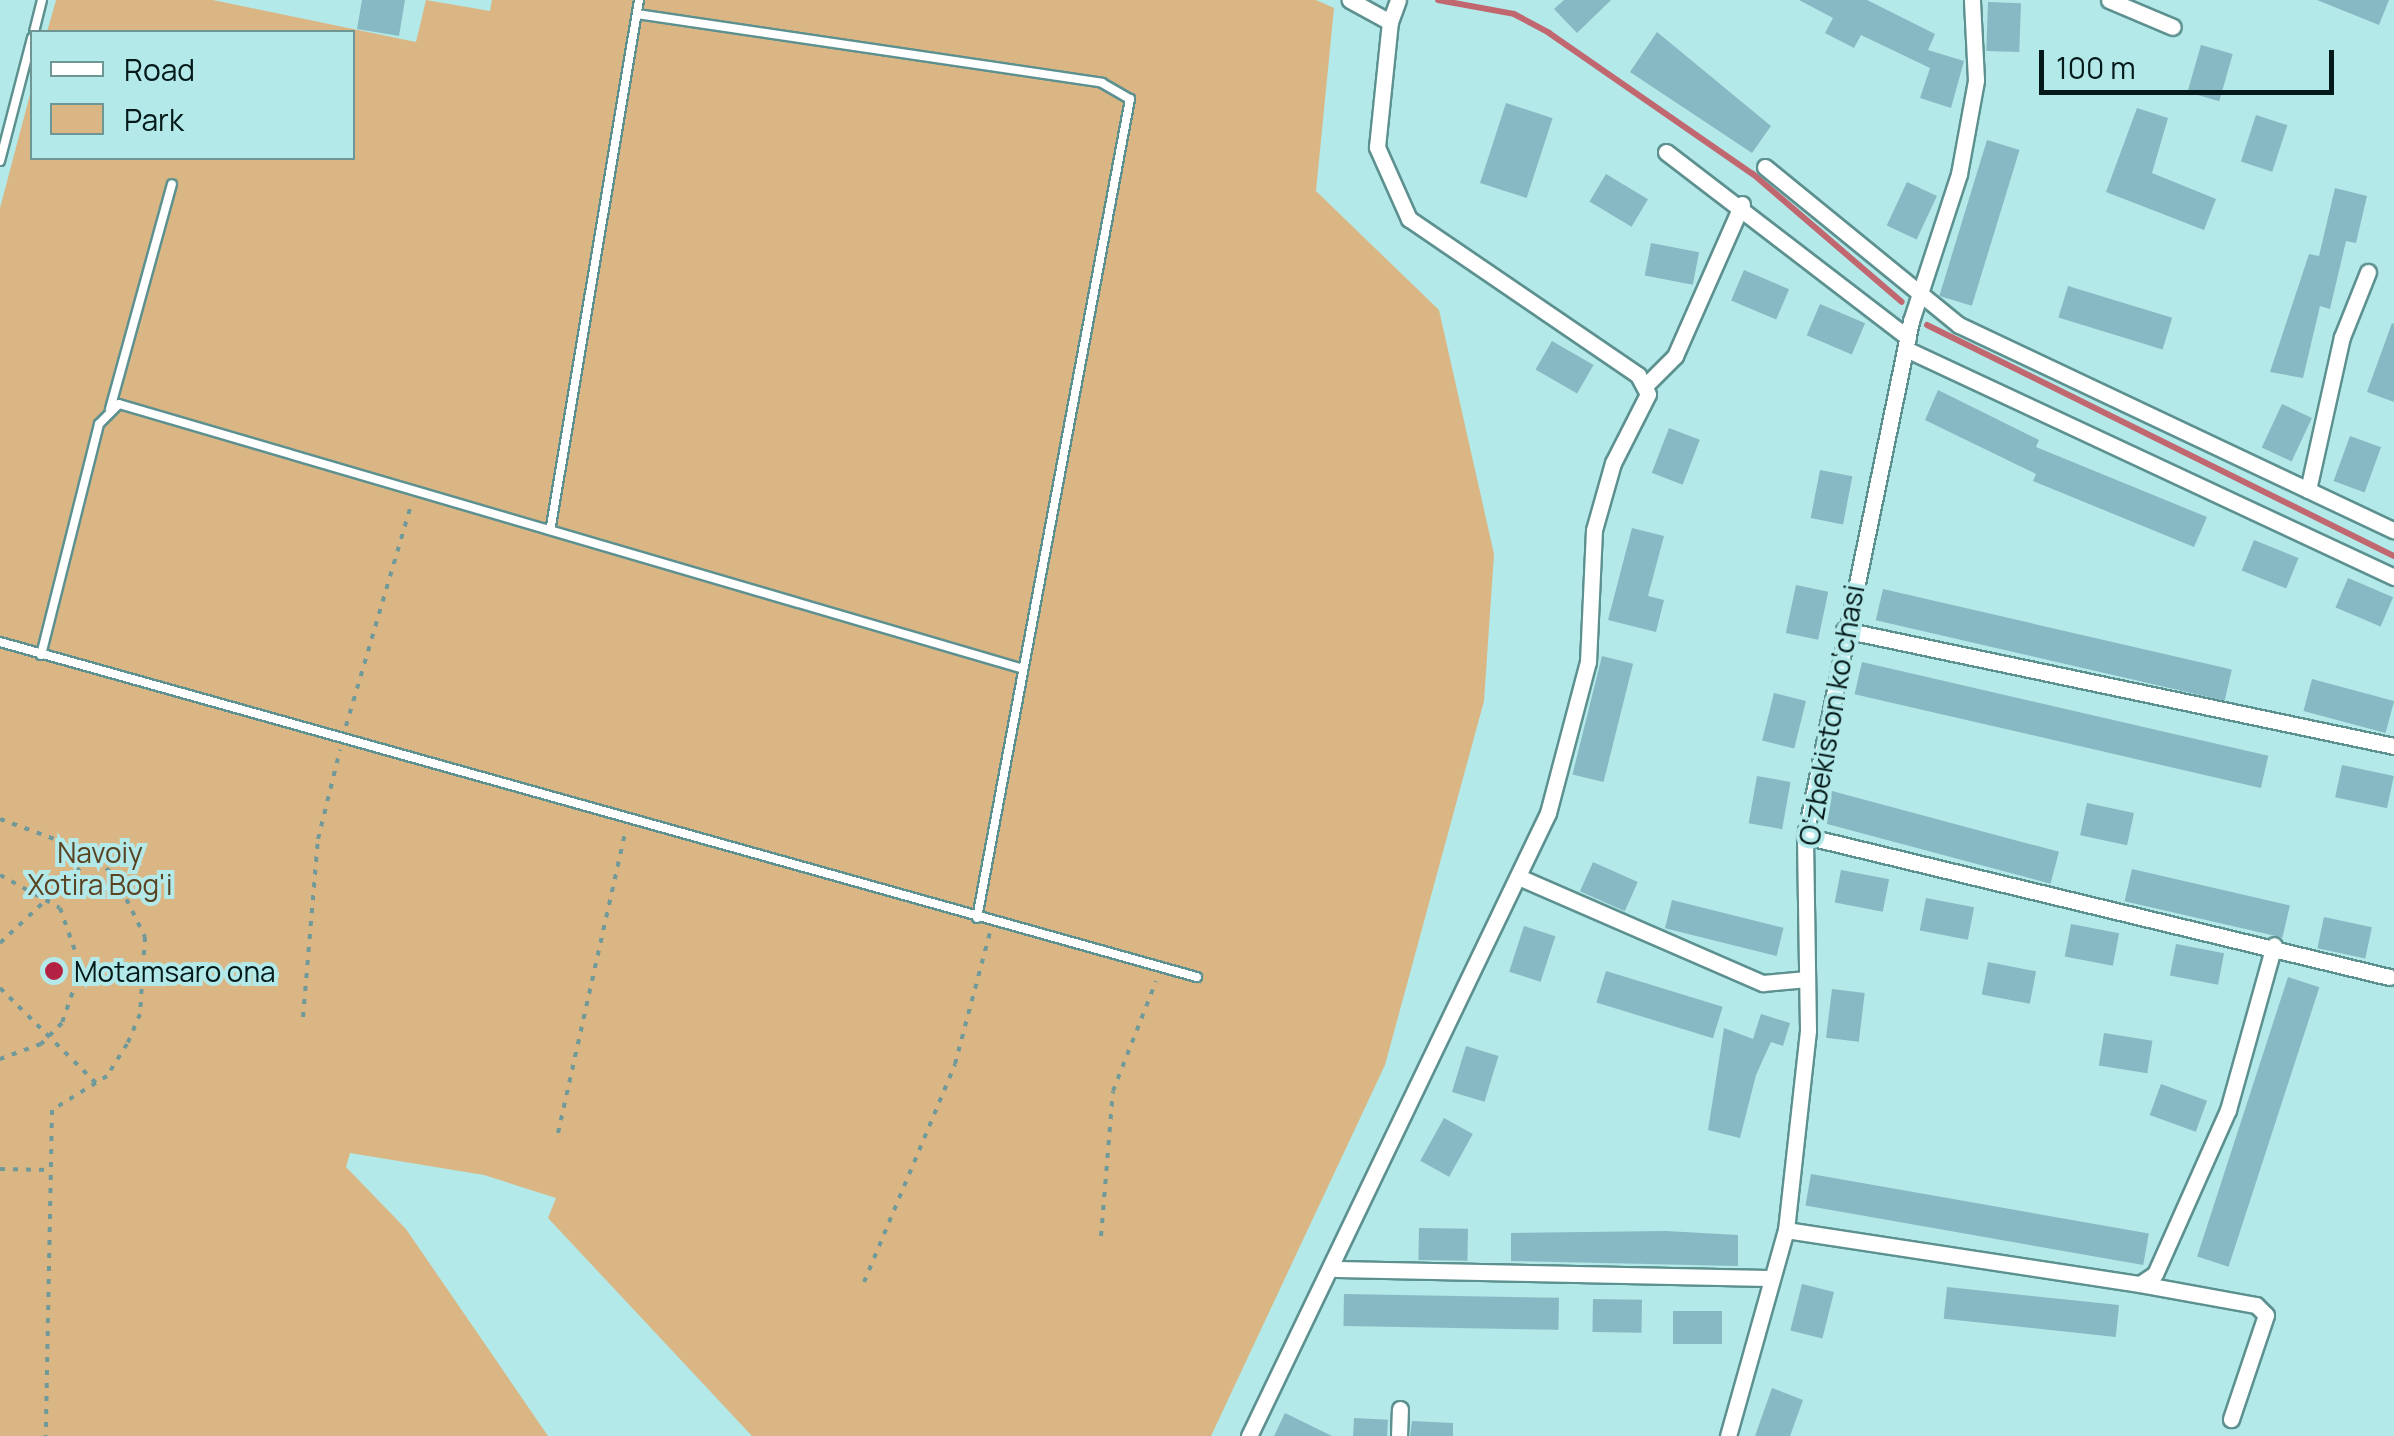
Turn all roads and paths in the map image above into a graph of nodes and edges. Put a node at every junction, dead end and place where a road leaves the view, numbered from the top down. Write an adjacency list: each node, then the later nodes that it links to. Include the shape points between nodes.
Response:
1 (42, 0): 10 (lane)
2 (640, 0): 7 (lane)
3 (1350, 0): 8 (street)
4 (1398, 0): 8 (street)
5 (1972, 0): 18 (street, O‘zbekiston ko‘chasi, via 1976,80)
6 (2109, 0): 9 (street)
7 (637, 14): 23 (lane); 29 (lane, via 1102,82 1130,99)
8 (1390, 22): 20 (street, via 1377,147 1409,219)
9 (2174, 27)
10 (34, 30)
11 (30, 47): 13 (lane)
12 (1666, 152): 16 (street)
13 (0, 162)
14 (1766, 167): 18 (street)
15 (172, 184): 21 (lane)
16 (1742, 204): 19 (street); 20 (street, via 1675,356)
17 (2368, 272): 22 (street, via 2342,337)
18 (1922, 296): 19 (street, O‘zbekiston ko‘chasi); 22 (street, via 1959,325)
19 (1907, 343): 25 (street); 26 (street, O‘zbekiston ko‘chasi)
20 (1647, 384): 36 (street, via 1594,530 1588,662)
21 (110, 409): 23 (lane, via 141,406); 28 (lane)
22 (2308, 490): 24 (street)
23 (551, 526): 29 (lane)
24 (2394, 531)
25 (2394, 577)
26 (1844, 630): 30 (street); 33 (street, O‘zbekiston ko‘chasi)
27 (0, 642): 28 (lane)
28 (41, 655): 32 (lane)
29 (1020, 668): 38 (lane)
30 (2394, 746)
31 (0, 819): 34 (path, via 53,831)
32 (629, 820): 38 (lane); 50 (path)
33 (1805, 836): 41 (street); 45 (street, O‘zbekiston ko‘chasi)
34 (93, 856): 37 (path); 49 (path, via 134,905 145,937 140,1014)
35 (0, 875): 37 (path)
36 (1520, 878): 45 (street, via 1763,983); 55 (street)
37 (50, 899): 40 (path); 47 (path, via 76,936 81,968 76,998)
38 (977, 918): 39 (lane)
39 (993, 923): 42 (lane); 57 (path, via 954,1064)
40 (0, 944)
41 (2274, 944): 44 (street); 58 (street, via 2228,1110 2155,1274)
42 (1161, 968): 43 (lane); 54 (path, via 1113,1090)
43 (1197, 977)
44 (2390, 977)
45 (1807, 979): 53 (street, O‘zbekiston ko‘chasi)
46 (0, 988): 47 (path)
47 (48, 1036): 48 (path); 49 (path)
48 (0, 1059)
49 (98, 1084): 52 (path, via 52,1110)
50 (558, 1133)
51 (0, 1169): 52 (path)
52 (50, 1170): 61 (path)
53 (1786, 1230): 56 (street, O‘zbekiston ko‘chasi); 58 (street)
54 (1101, 1236)
55 (1333, 1270): 56 (street); 62 (street)
56 (1772, 1278): 64 (street, O‘zbekiston ko‘chasi)
57 (864, 1282)
58 (2140, 1284): 60 (street, via 2256,1304 2266,1315)
59 (1400, 1409): 63 (street)
60 (2231, 1419)
61 (46, 1436)
62 (1250, 1436)
63 (1400, 1436)
64 (1728, 1436)

